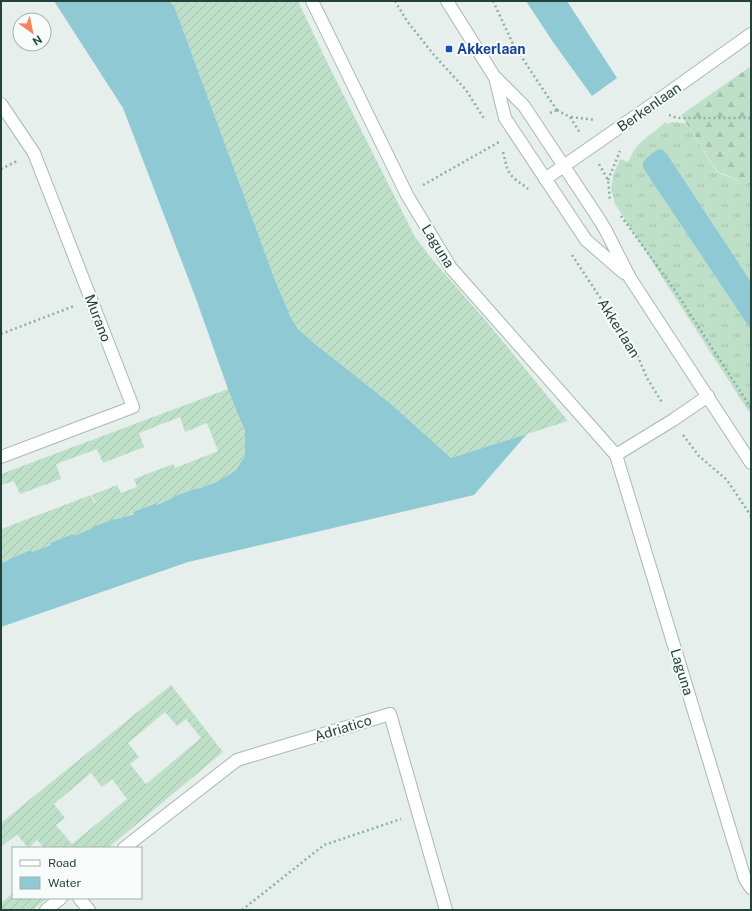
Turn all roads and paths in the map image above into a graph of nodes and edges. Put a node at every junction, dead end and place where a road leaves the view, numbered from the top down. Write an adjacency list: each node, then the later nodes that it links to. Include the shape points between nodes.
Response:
1 (312, 1): 19 (street, Laguna)
2 (395, 1): 11 (path, via 434,55 466,90)
3 (447, 1): 6 (street)
4 (493, 1): 9 (path, via 513,44)
5 (751, 34): 8 (street, Berkenlaan)
6 (494, 76): 16 (street, via 524,106); 17 (street, via 505,118)
7 (1, 104): 23 (street, Murano, via 34,153)
8 (650, 106): 10 (path, via 677,118); 16 (street, Berkenlaan)
9 (557, 110)
10 (751, 118)
11 (487, 123)
12 (495, 136): 13 (path)
13 (499, 142): 14 (path); 19 (path)
14 (501, 146)
15 (503, 150): 18 (path, via 507,170)
16 (564, 166): 17 (street, Berkenlaan); 22 (street, via 605,229)
17 (545, 179): 22 (street, via 586,240)
18 (529, 192)
19 (407, 195): 28 (street, Laguna, via 451,268)
20 (619, 214): 26 (path, via 674,289)
21 (568, 249): 27 (path, Akkerlaan, via 636,352 647,378)
22 (630, 278): 25 (street)
23 (91, 299): 24 (path); 29 (street, Murano, via 133,407)
24 (1, 334)
25 (708, 396): 27 (street); 30 (street)
26 (751, 408)
27 (673, 420): 28 (street); 31 (path, Akkerlaan, via 699,456 727,480)
28 (616, 455): 34 (street, Laguna, via 745,879)
29 (1, 456)
30 (751, 463)
31 (751, 516)
32 (418, 814): 33 (street, Adriatico, via 390,714 237,760); 39 (path, via 324,844); 40 (street, Adriatico)
33 (125, 847)
34 (751, 888)
35 (60, 899): 37 (street)
36 (80, 899): 38 (street)
37 (46, 910)
38 (89, 910)
39 (242, 910)
40 (446, 910)

